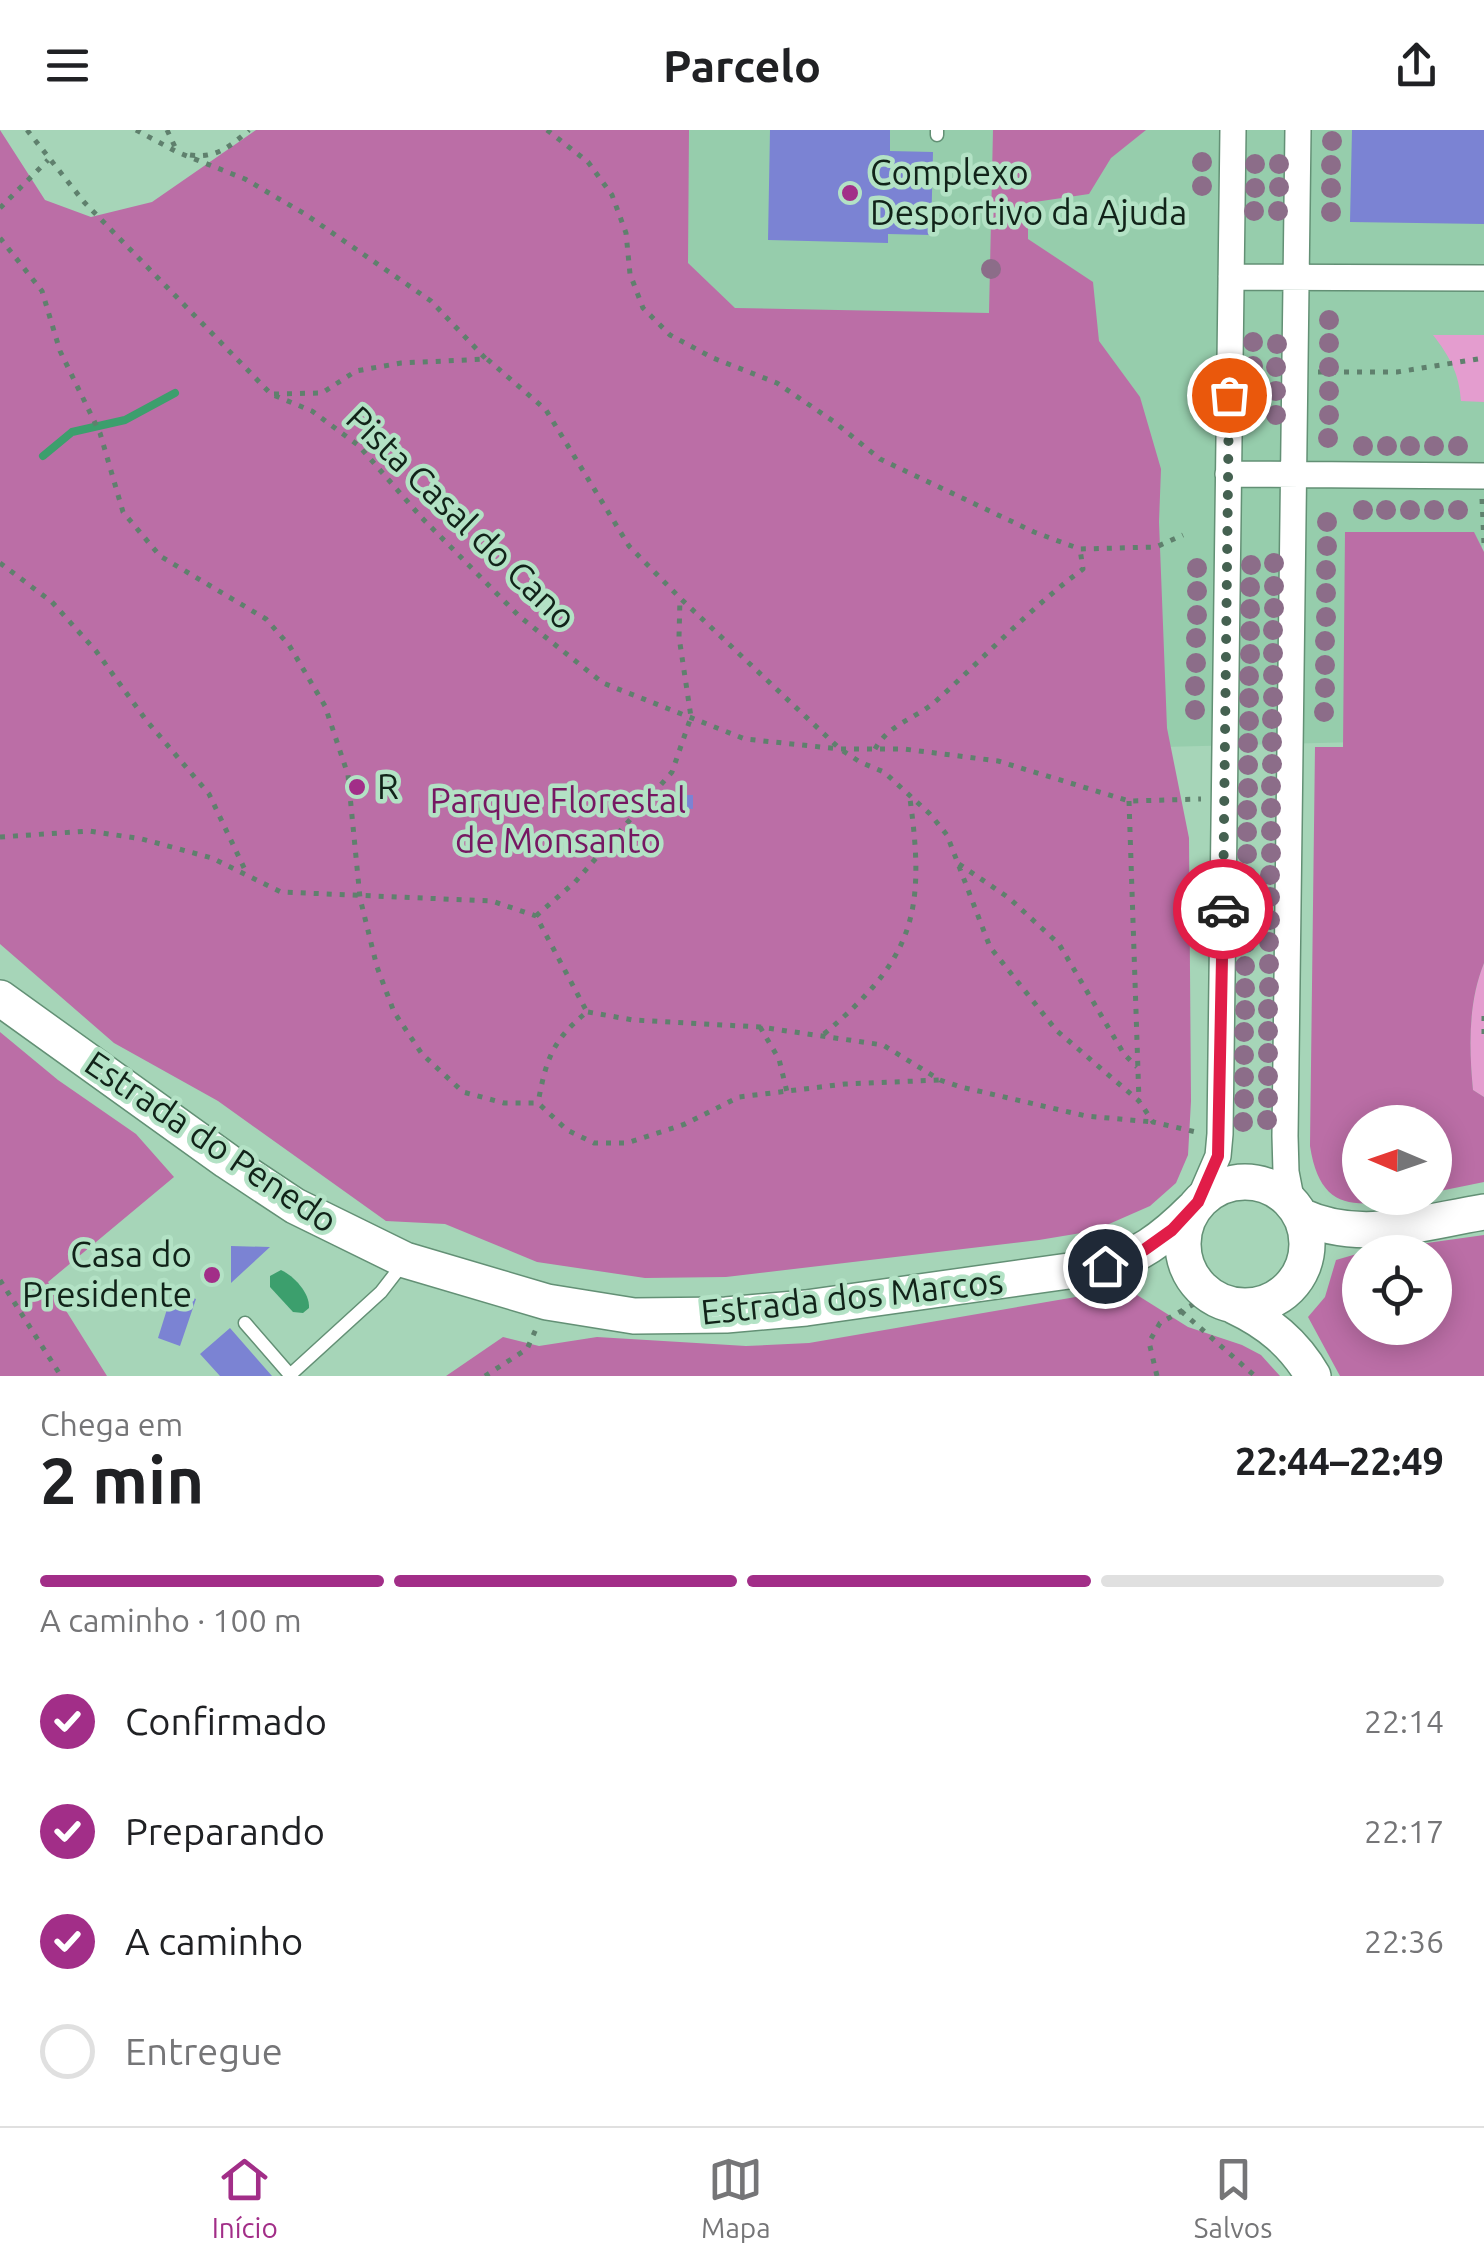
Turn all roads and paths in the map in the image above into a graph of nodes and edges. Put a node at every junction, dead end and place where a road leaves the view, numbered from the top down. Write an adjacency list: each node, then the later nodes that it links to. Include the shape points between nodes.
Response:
1 (27, 130): 9 (path, Pista Casal do Cano)
2 (136, 130): 8 (path)
3 (167, 130): 8 (path)
4 (249, 130): 8 (path, via 219,152)
5 (546, 130): 24 (path, via 588,162 612,195 643,308 670,336 777,383 880,459)
6 (1232, 130): 12 (street)
7 (1298, 130): 13 (street)
8 (178, 152): 16 (path, via 245,179 305,214 431,301)
9 (48, 160): 10 (path); 18 (path, Pista Casal do Cano)
10 (0, 208)
11 (0, 238): 36 (path, via 42,291 60,351 100,433 123,512 160,556 266,620 289,645 324,706 348,776)
12 (1231, 277): 13 (street); 19 (street)
13 (1296, 277): 14 (street); 17 (street)
14 (1484, 278)
15 (1484, 358): 17 (path, via 1398,372)
16 (487, 360): 18 (path, via 401,362 356,371 322,393); 26 (path, via 546,410 629,546)
17 (1295, 372): 20 (street)
18 (271, 394): 27 (path, Pista Casal do Cano, via 312,412 358,446 519,616 604,683)
19 (1228, 474): 20 (street); 31 (street)
20 (1294, 475): 21 (street); 52 (street, via 1285,1136)
21 (1483, 476): 23 (path)
22 (1183, 535): 24 (path, via 1156,547)
23 (1484, 544)
24 (1080, 550): 29 (path, via 1083,569 1039,601 932,704 884,734)
25 (0, 563): 35 (path, via 52,602 96,651 209,794)
26 (680, 598): 27 (path); 28 (path)
27 (691, 717): 28 (path, Pista Casal do Cano, via 745,739); 37 (path, via 672,772 575,882)
28 (840, 748): 29 (path, Pista Casal do Cano); 30 (path, via 884,772)
29 (875, 749): 32 (path, Pista Casal do Cano, via 998,761)
30 (910, 796): 34 (path, via 947,835); 42 (path, via 915,907 904,944 881,980)
31 (1224, 798): 32 (path, Pista Casal do Cano); 51 (street, via 1220,1134 1218,1156)
32 (1128, 801): 44 (path)
33 (0, 837): 35 (path, via 124,836 212,858)
34 (957, 863): 44 (path, via 1060,944); 47 (path, via 990,946 1056,1030)
35 (248, 876): 36 (path, via 281,892)
36 (360, 898): 37 (path, via 492,901); 48 (path, via 394,1012 422,1054 464,1092)
37 (536, 916): 39 (path)
38 (0, 998): 54 (street, Estrada do Penedo, via 295,1206)
39 (587, 1012): 41 (path); 48 (path, via 547,1058)
40 (1484, 1016): 43 (path)
41 (760, 1027): 42 (path); 46 (path, via 779,1058)
42 (822, 1036): 45 (path, via 883,1045)
43 (1484, 1037)
44 (1137, 1068): 47 (path)
45 (940, 1080): 46 (path); 49 (path, via 1086,1116)
46 (787, 1092): 48 (path, via 739,1098 627,1143 594,1143 567,1130)
47 (1139, 1101): 49 (path)
48 (538, 1103)
49 (1153, 1122): 50 (path)
50 (1200, 1133)
51 (1196, 1206): 52 (street, via 1215,1189 1256,1182); 55 (street, Estrada dos Marcos, via 1158,1242); 57 (street, via 1186,1224 1184,1258)
52 (1297, 1210): 53 (street, via 1324,1227 1349,1232); 57 (street, via 1306,1254 1288,1289 1254,1306)
53 (1484, 1212)
54 (405, 1260): 58 (street, Estrada do Penedo); 62 (lane, via 381,1292)
55 (1097, 1267): 57 (street, Estrada dos Marcos, via 1174,1276); 58 (street, Estrada dos Marcos, via 726,1315 634,1316)
56 (0, 1280): 61 (path)
57 (1206, 1300): 64 (path, via 1160,1323 1149,1342); 65 (path); 66 (street, Estrada dos Marcos, via 1279,1333)
58 (547, 1302)
59 (244, 1324): 62 (lane)
60 (527, 1349): 63 (path)
61 (61, 1376)
62 (291, 1376)
63 (485, 1376)
64 (1157, 1376)
65 (1256, 1376)
66 (1313, 1376)

